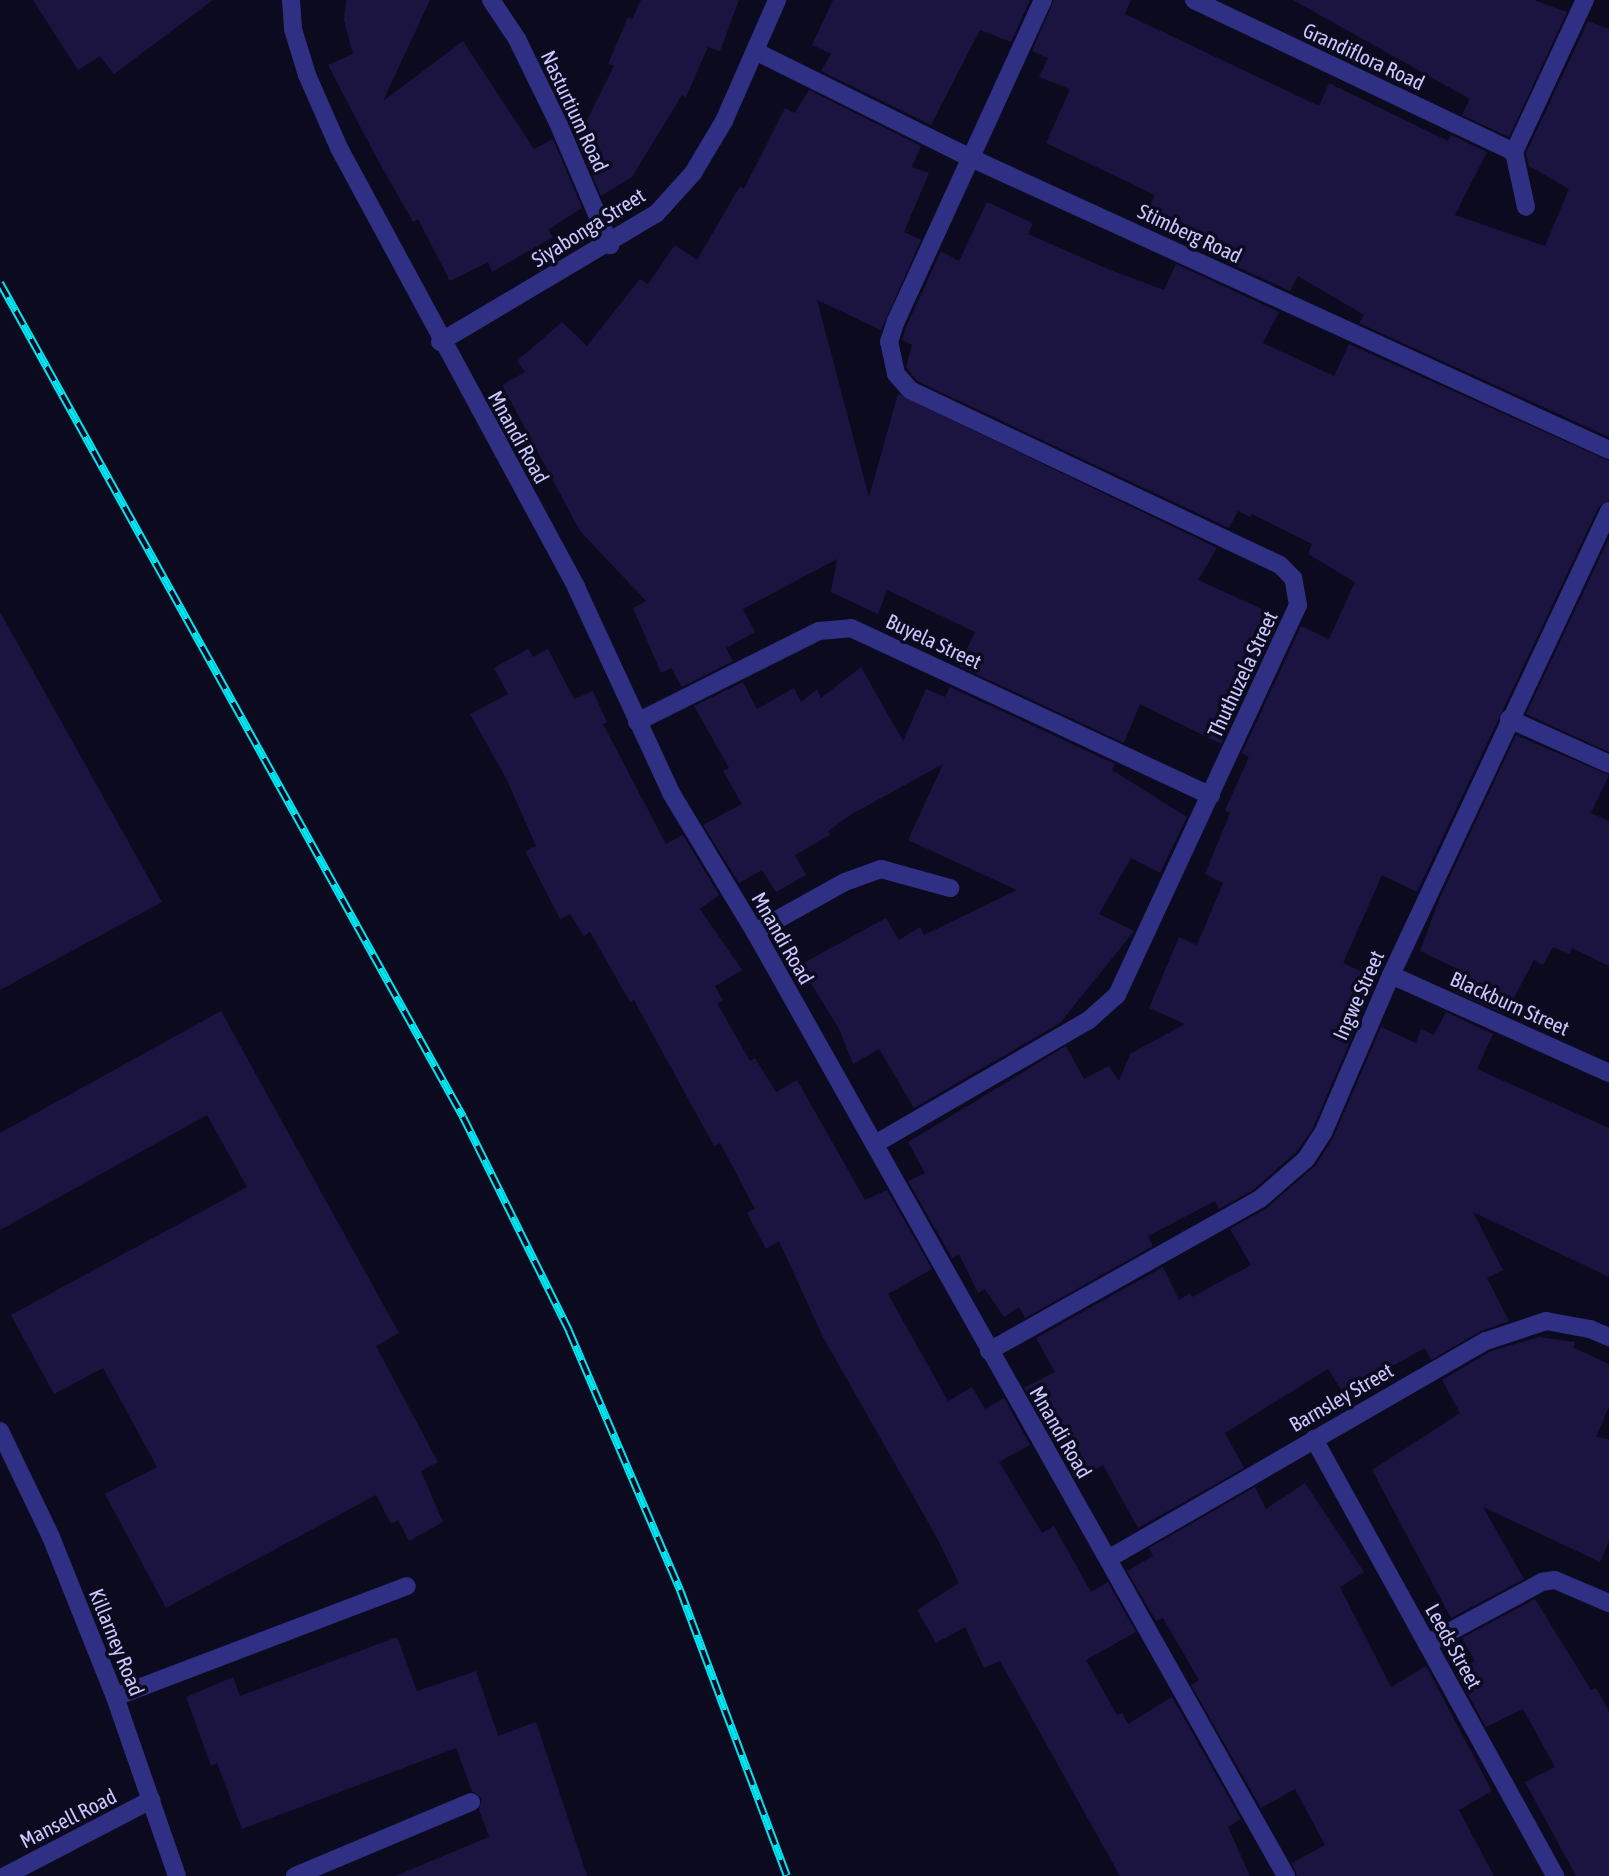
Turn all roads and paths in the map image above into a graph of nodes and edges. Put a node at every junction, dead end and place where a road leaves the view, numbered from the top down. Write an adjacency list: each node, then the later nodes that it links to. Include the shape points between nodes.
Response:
1 (291, 0): 12 (street, Mnandi Road, via 293,29 307,75)
2 (491, 0): 11 (street, Nasturtium Road, via 517,39 552,111)
3 (777, 0): 7 (street, Siyabonga Street)
4 (1043, 0): 9 (street)
5 (1194, 0): 8 (street, Grandiflora Road)
6 (1585, 0): 8 (street)
7 (755, 51): 9 (street, Stimberg Road); 11 (street, Siyabonga Street, via 693,173 656,214)
8 (1514, 152): 10 (street)
9 (971, 158): 13 (street, Stimberg Road); 18 (street, Thuthuzela Street, via 889,342 895,374 910,390 1280,565 1297,589 1292,625)
10 (1526, 207)
11 (610, 245): 12 (street, Siyabonga Street)
12 (440, 342): 16 (street, Mnandi Road, via 576,587)
13 (1609, 450)
14 (1609, 511): 15 (street, Ingwe Street)
15 (1509, 719): 17 (street); 21 (street, Ingwe Street)
16 (637, 722): 18 (street, Buyela Street, via 819,631 851,628); 20 (street, Mnandi Road, via 671,793)
17 (1609, 764)
18 (1211, 796): 23 (street, Thuthuzela Street, via 1125,984 1107,1007)
19 (950, 888): 20 (street, via 881,869 845,882)
20 (755, 932): 23 (street, Mnandi Road)
21 (1391, 975): 22 (street, Blackburn Street); 25 (street, Ingwe Street, via 1324,1133 1289,1177 1260,1199)
22 (1609, 1073)
23 (875, 1144): 25 (street, Mnandi Road)
24 (1609, 1337): 27 (street, Barnsley Street, via 1590,1328 1546,1321 1518,1328 1486,1341)
25 (989, 1351): 28 (street, Mnandi Road)
26 (0, 1431): 32 (street, Killarney Road, via 51,1537)
27 (1314, 1439): 28 (street, Barnsley Street); 31 (street, Leeds Street)
28 (1108, 1559): 38 (street, Mnandi Road)
29 (407, 1586): 32 (street)
30 (1609, 1603): 31 (street, via 1555,1580 1542,1582)
31 (1427, 1644): 39 (street, Leeds Street)
32 (116, 1697): 33 (street, Killarney Road)
33 (151, 1800): 35 (street, Mansell Road); 36 (street, Killarney Road)
34 (471, 1802): 37 (street)
35 (5, 1876)
36 (177, 1876)
37 (295, 1876)
38 (1286, 1876)
39 (1555, 1876)

